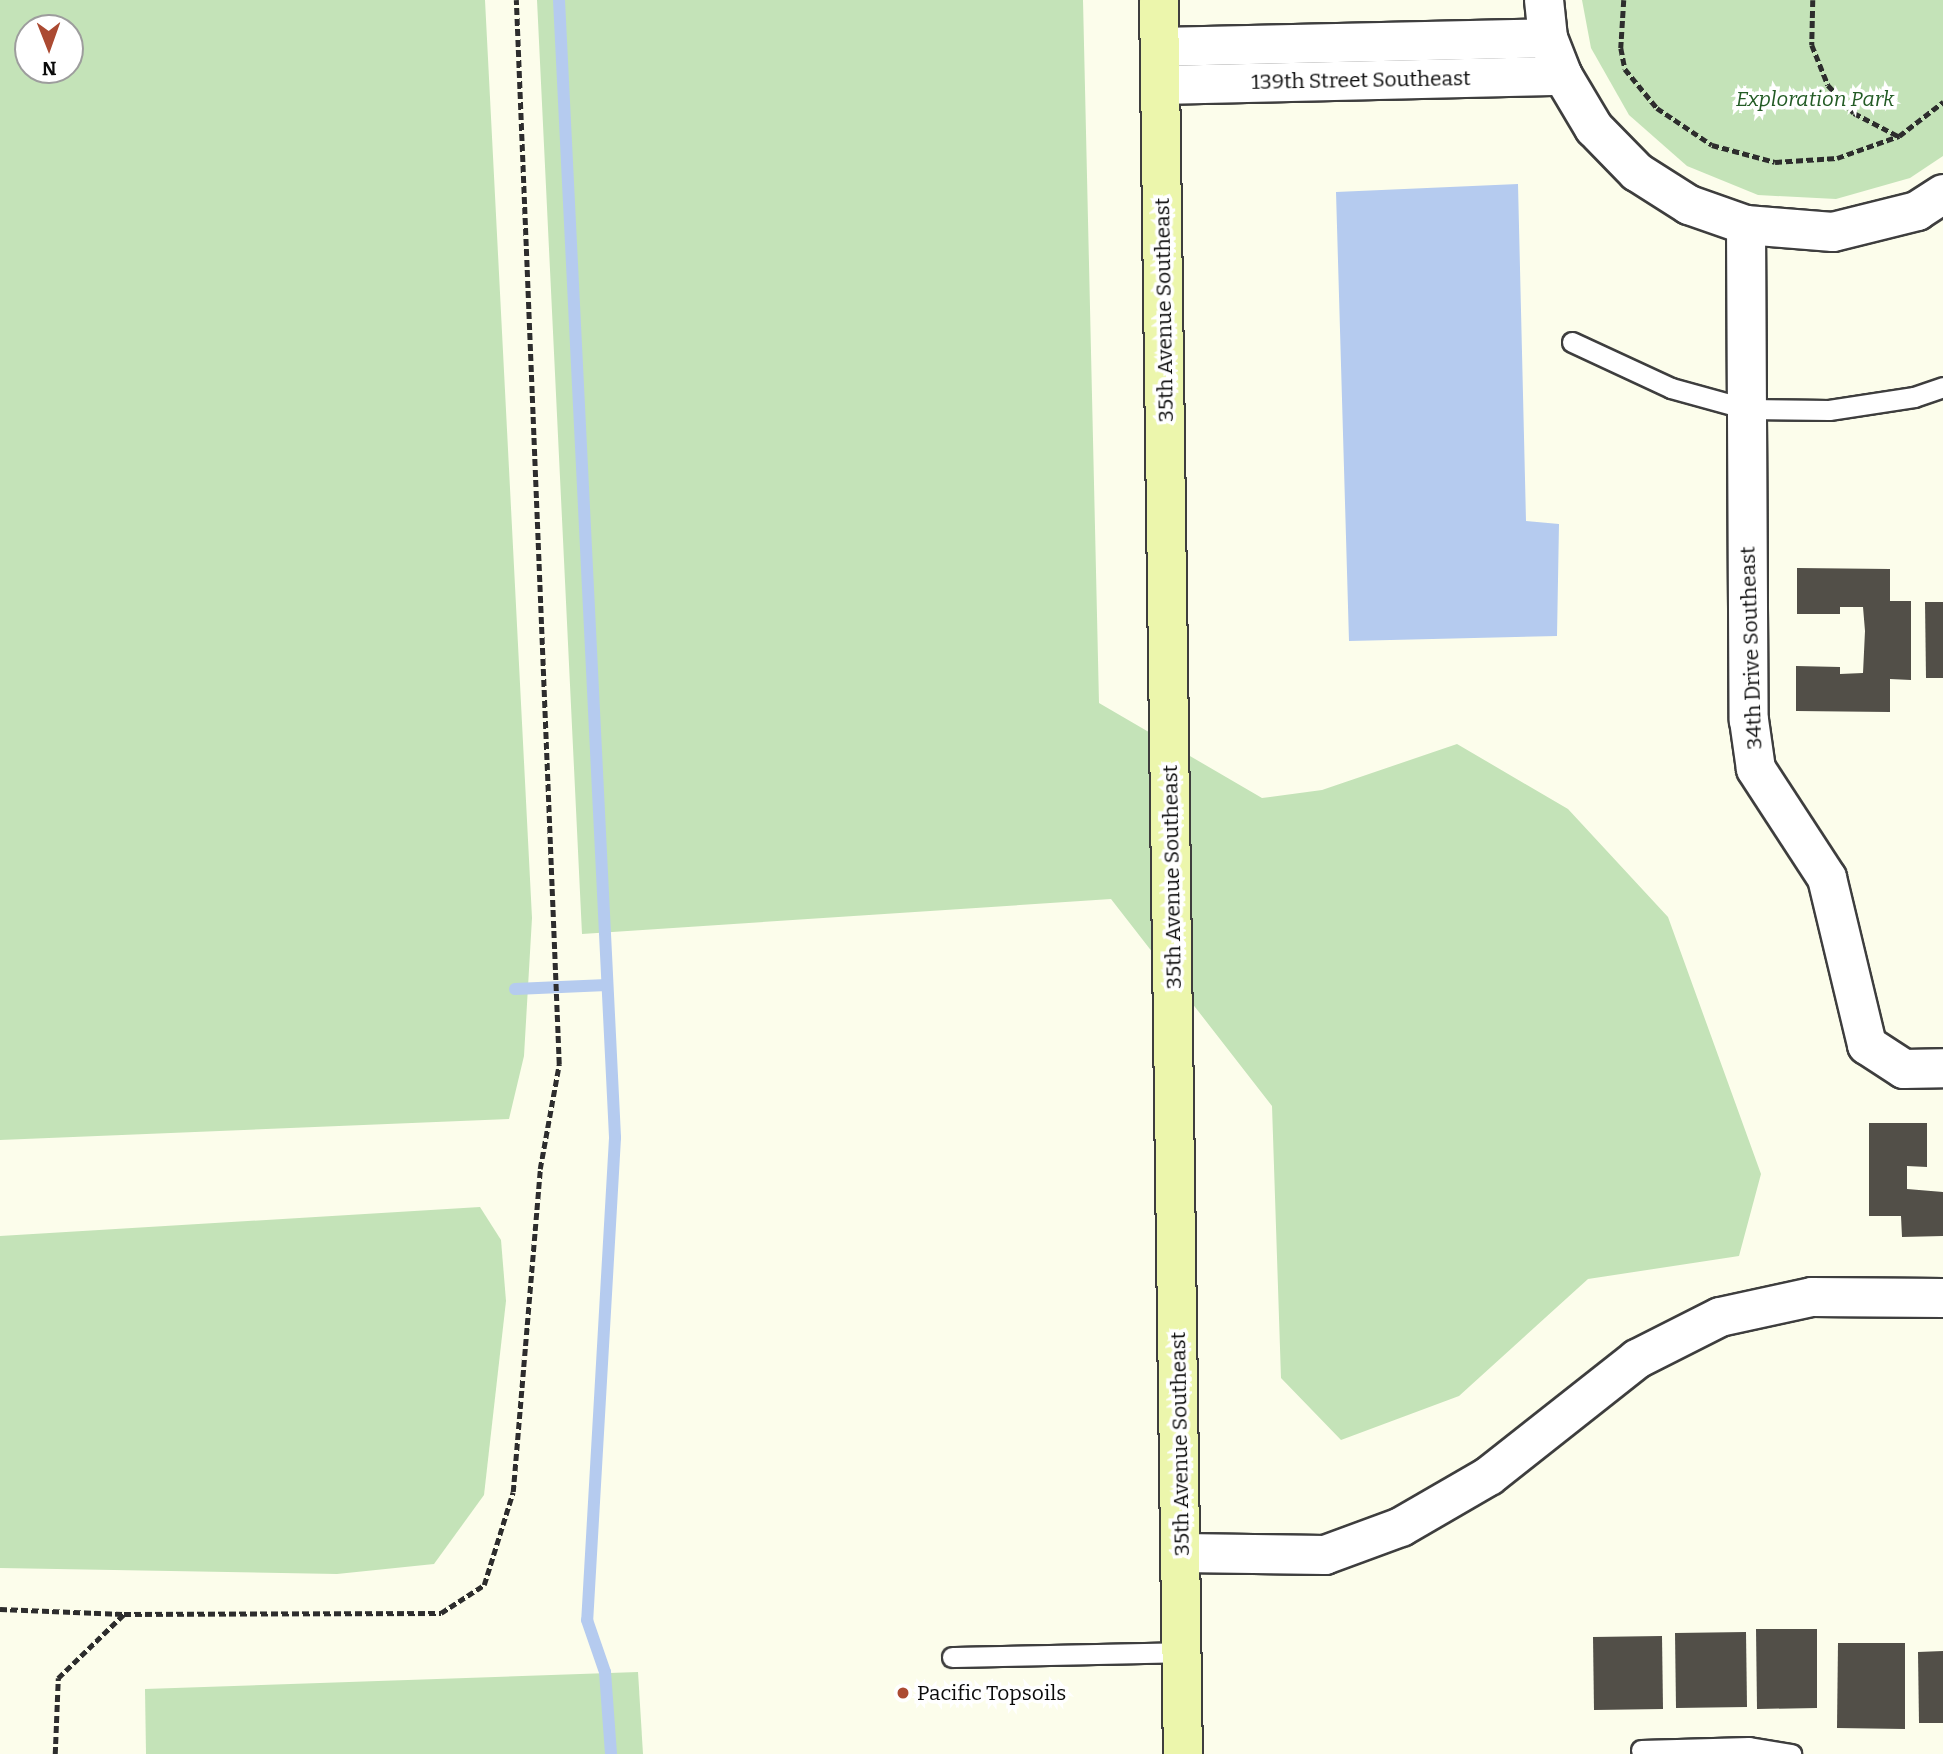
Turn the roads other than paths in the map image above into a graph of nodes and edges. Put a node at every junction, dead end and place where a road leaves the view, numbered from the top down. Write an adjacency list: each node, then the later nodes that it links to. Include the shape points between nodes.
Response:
1 (1159, 0): 4 (street, 35th Avenue Southeast)
2 (1544, 0): 3 (street)
3 (1548, 38): 4 (street, 139th Street Southeast); 5 (street)
4 (1160, 47): 6 (street, 35th Avenue Southeast)
5 (1563, 76): 6 (street, 139th Street Southeast); 8 (street, via 1594,128 1637,172 1689,205)
6 (1160, 85): 14 (street, 35th Avenue Southeast)
7 (1943, 194): 8 (street, via 1917,211 1833,232)
8 (1746, 225): 11 (street, 34th Drive Southeast)
9 (1572, 342): 11 (lane, via 1671,388)
10 (1943, 387): 11 (lane, via 1914,397 1829,410)
11 (1747, 409): 12 (street, 34th Drive Southeast, via 1749,720 1756,769 1827,878 1867,1045 1904,1069)
12 (1943, 1068)
13 (1943, 1298): 14 (street, via 1812,1297 1720,1317 1637,1359 1489,1476 1401,1527 1325,1555)
14 (1182, 1553): 15 (street, 35th Avenue Southeast)
15 (1182, 1652): 16 (lane); 18 (street, 35th Avenue Southeast)
16 (952, 1657)
17 (1642, 1750): 19 (lane, via 1749,1747)
18 (1183, 1754)
19 (1791, 1754)

